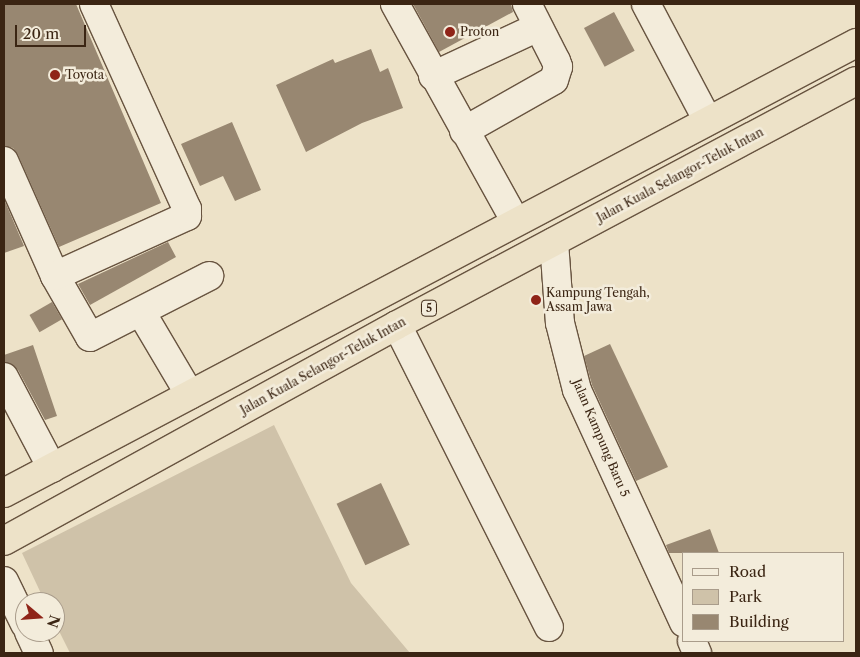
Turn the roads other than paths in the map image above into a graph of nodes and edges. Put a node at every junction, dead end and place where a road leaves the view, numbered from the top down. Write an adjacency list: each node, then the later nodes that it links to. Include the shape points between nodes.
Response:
1 (94, 4): 13 (street, via 187,209 186,216)
2 (394, 4): 6 (street)
3 (646, 4): 8 (street)
4 (533, 15): 6 (street); 9 (street, via 558,67 554,80)
5 (856, 43): 8 (highway)
6 (433, 76): 9 (street)
7 (856, 81): 12 (highway, Jalan Kuala Selangor-Teluk Intan / 5)
8 (708, 122): 11 (highway)
9 (464, 131): 11 (street)
10 (4, 161): 13 (street)
11 (516, 222): 18 (highway)
12 (554, 242): 16 (highway, Jalan Kuala Selangor-Teluk Intan / 5); 24 (street, Jalan Kampung Baru 5, via 560,323 577,390)
13 (55, 276): 15 (street, via 90,337)
14 (209, 276): 15 (street)
15 (141, 312): 18 (street)
16 (397, 325): 21 (highway, Jalan Kuala Selangor-Teluk Intan / 5); 25 (street)
17 (4, 377): 19 (street)
18 (190, 394): 19 (highway)
19 (52, 468): 20 (highway)
20 (4, 493)
21 (4, 541)
22 (4, 580): 23 (street)
23 (15, 603)
24 (682, 619)
25 (549, 627)

